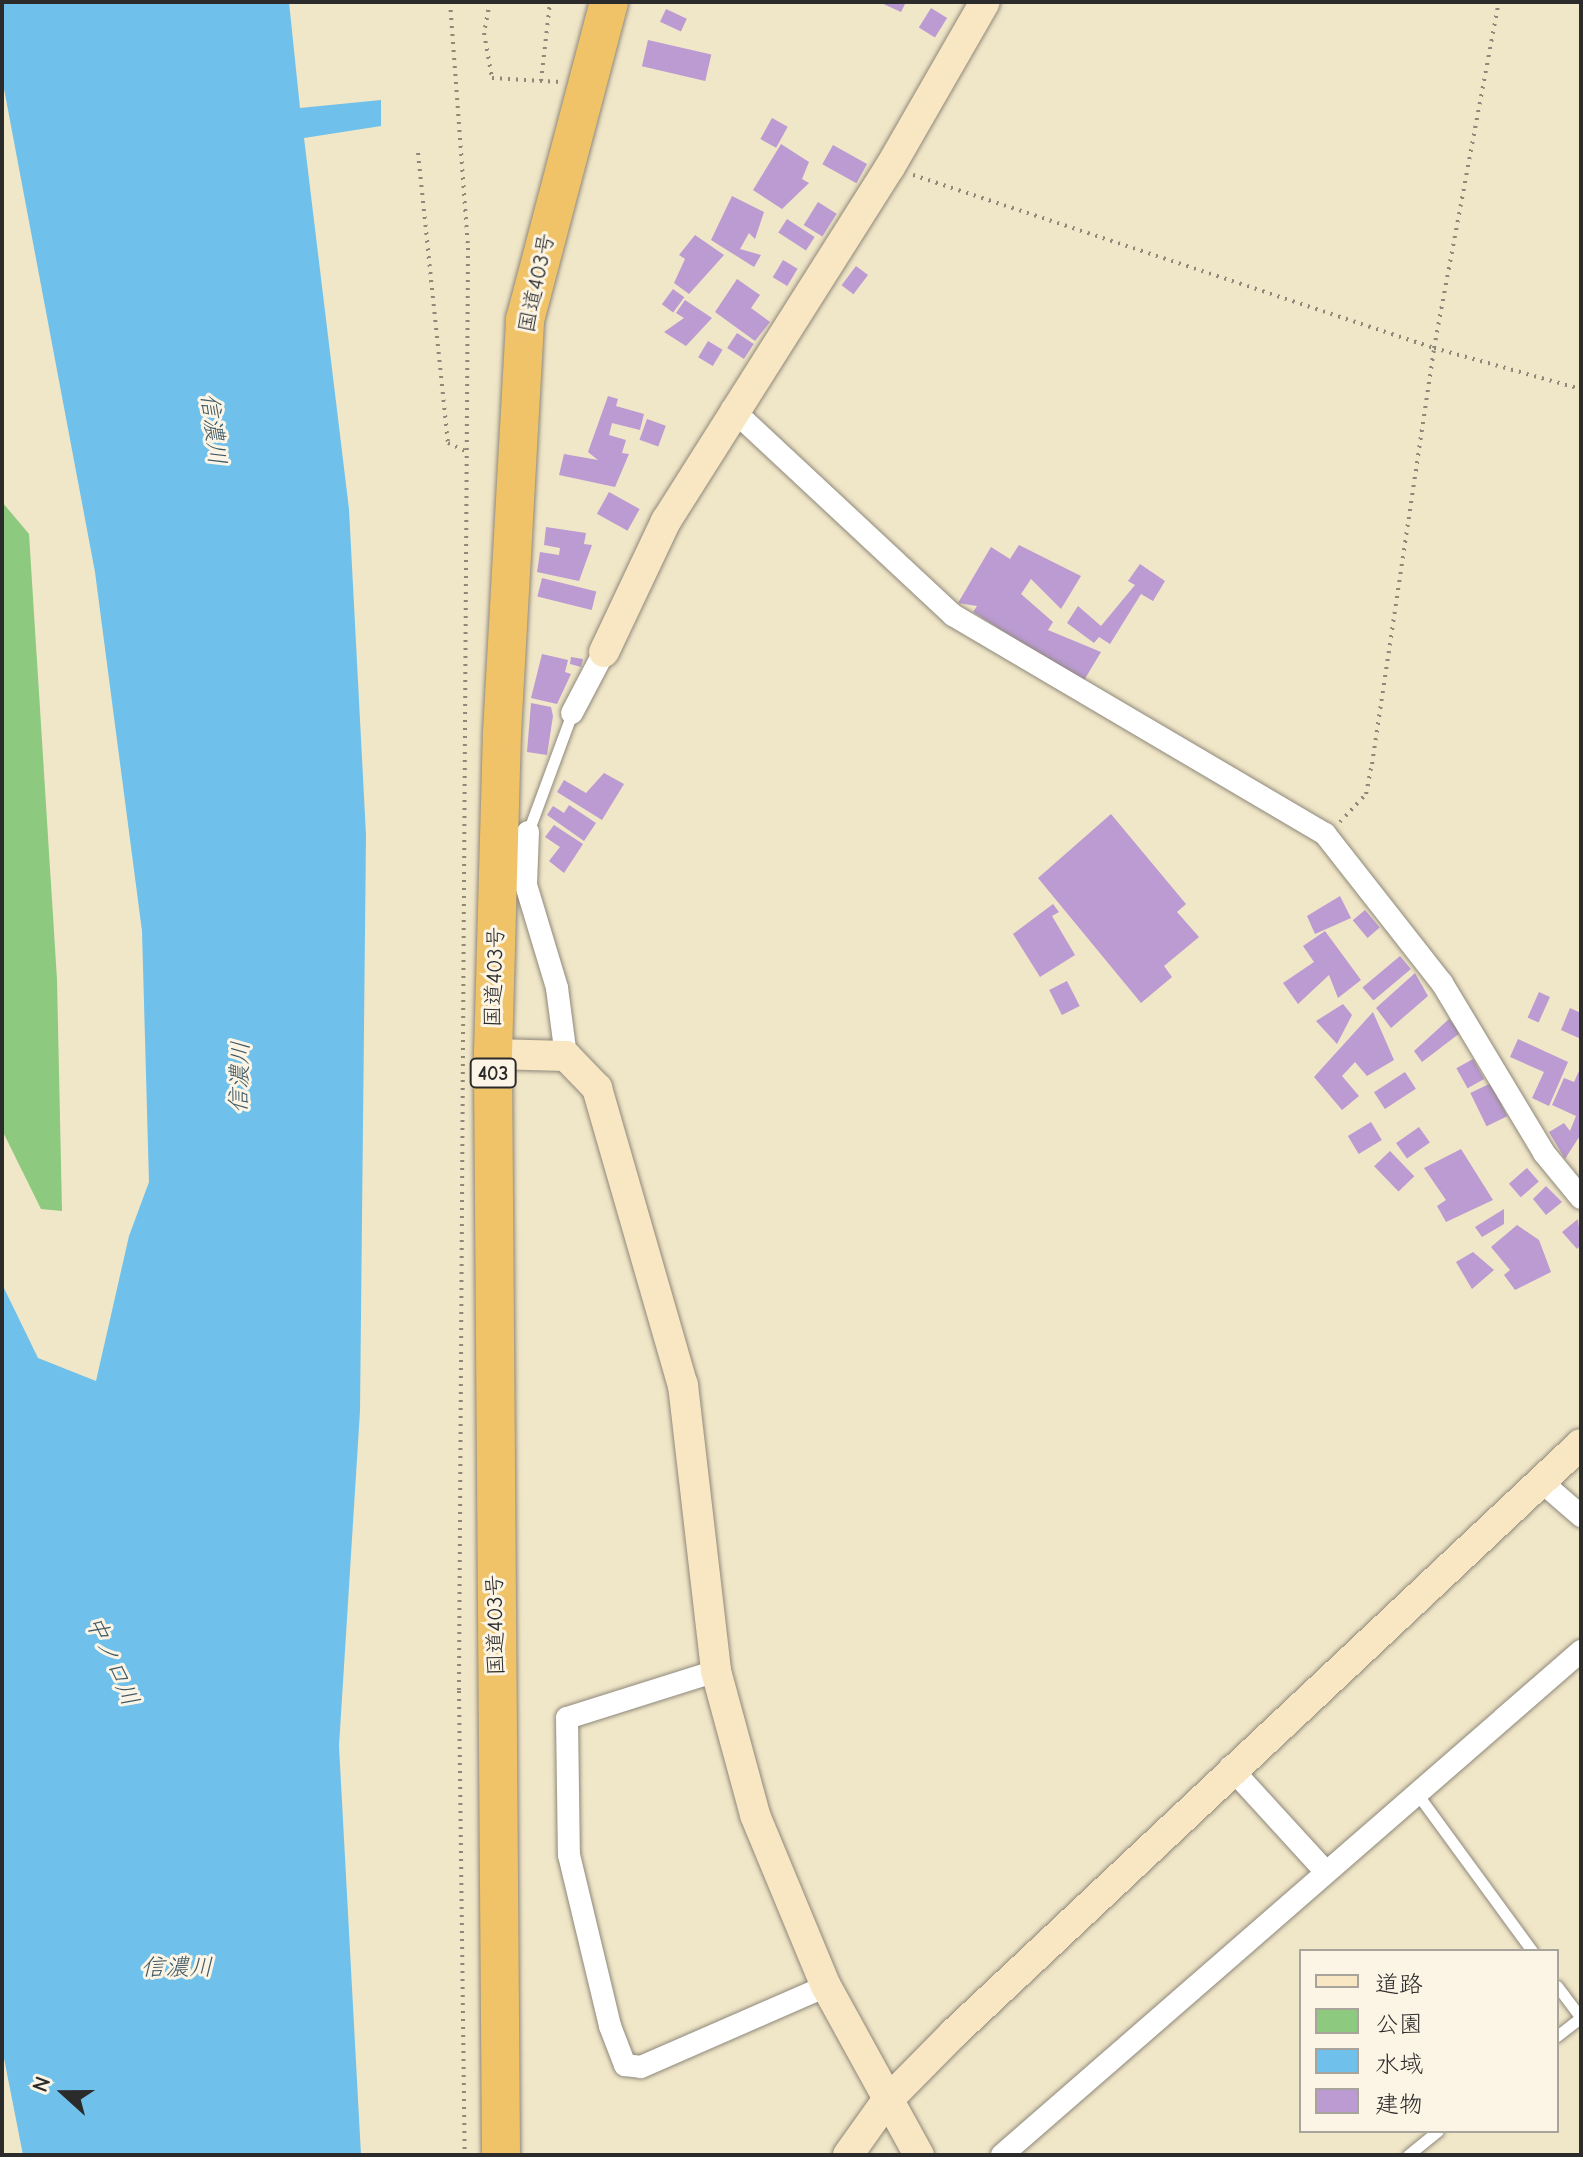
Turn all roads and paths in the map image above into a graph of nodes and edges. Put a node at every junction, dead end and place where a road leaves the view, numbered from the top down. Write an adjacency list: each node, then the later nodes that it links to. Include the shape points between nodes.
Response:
1 (490, 2): 6 (path, via 484,33 492,78)
2 (550, 2): 6 (path)
3 (609, 2): 7 (highway, 国道403号 / 403)
4 (985, 2): 9 (street)
5 (1499, 2): 10 (path)
6 (541, 81): 7 (path)
7 (583, 84): 18 (highway, 国道403号 / 403, via 525,320)
8 (418, 153): 13 (path, via 448,443)
9 (890, 167): 10 (path); 12 (street)
10 (1434, 348): 11 (path); 17 (path, via 1366,794)
11 (1581, 389)
12 (732, 409): 14 (street, via 666,521); 17 (street, via 953,615)
13 (467, 452)
14 (604, 652): 15 (street)
15 (572, 713): 16 (lane)
16 (528, 832): 19 (street, via 526,885 557,988)
17 (1325, 834): 20 (street, via 1442,983 1544,1153)
18 (493, 1054): 19 (street); 36 (highway, 国道403号 / 403)
19 (566, 1056): 25 (street, via 597,1088 683,1385)
20 (1581, 1198)
21 (1581, 1444): 22 (street)
22 (1544, 1484): 23 (street); 26 (street)
23 (1581, 1516)
24 (1581, 1651): 27 (street)
25 (716, 1671): 30 (street, via 755,1815); 30 (street, via 623,1706 567,1718 569,1855 610,2026 625,2065 641,2067)
26 (1230, 1767): 28 (street); 34 (street)
27 (1418, 1795): 28 (street); 29 (lane)
28 (1323, 1869): 39 (street)
29 (1531, 1949)
30 (826, 1986): 34 (street)
31 (1559, 1989): 32 (lane)
32 (1581, 2017): 33 (lane)
33 (1559, 2034)
34 (885, 2103): 37 (street); 38 (street)
35 (1436, 2133): 40 (lane)
36 (501, 2155)
37 (848, 2155)
38 (919, 2155)
39 (1002, 2155)
40 (1408, 2155)

